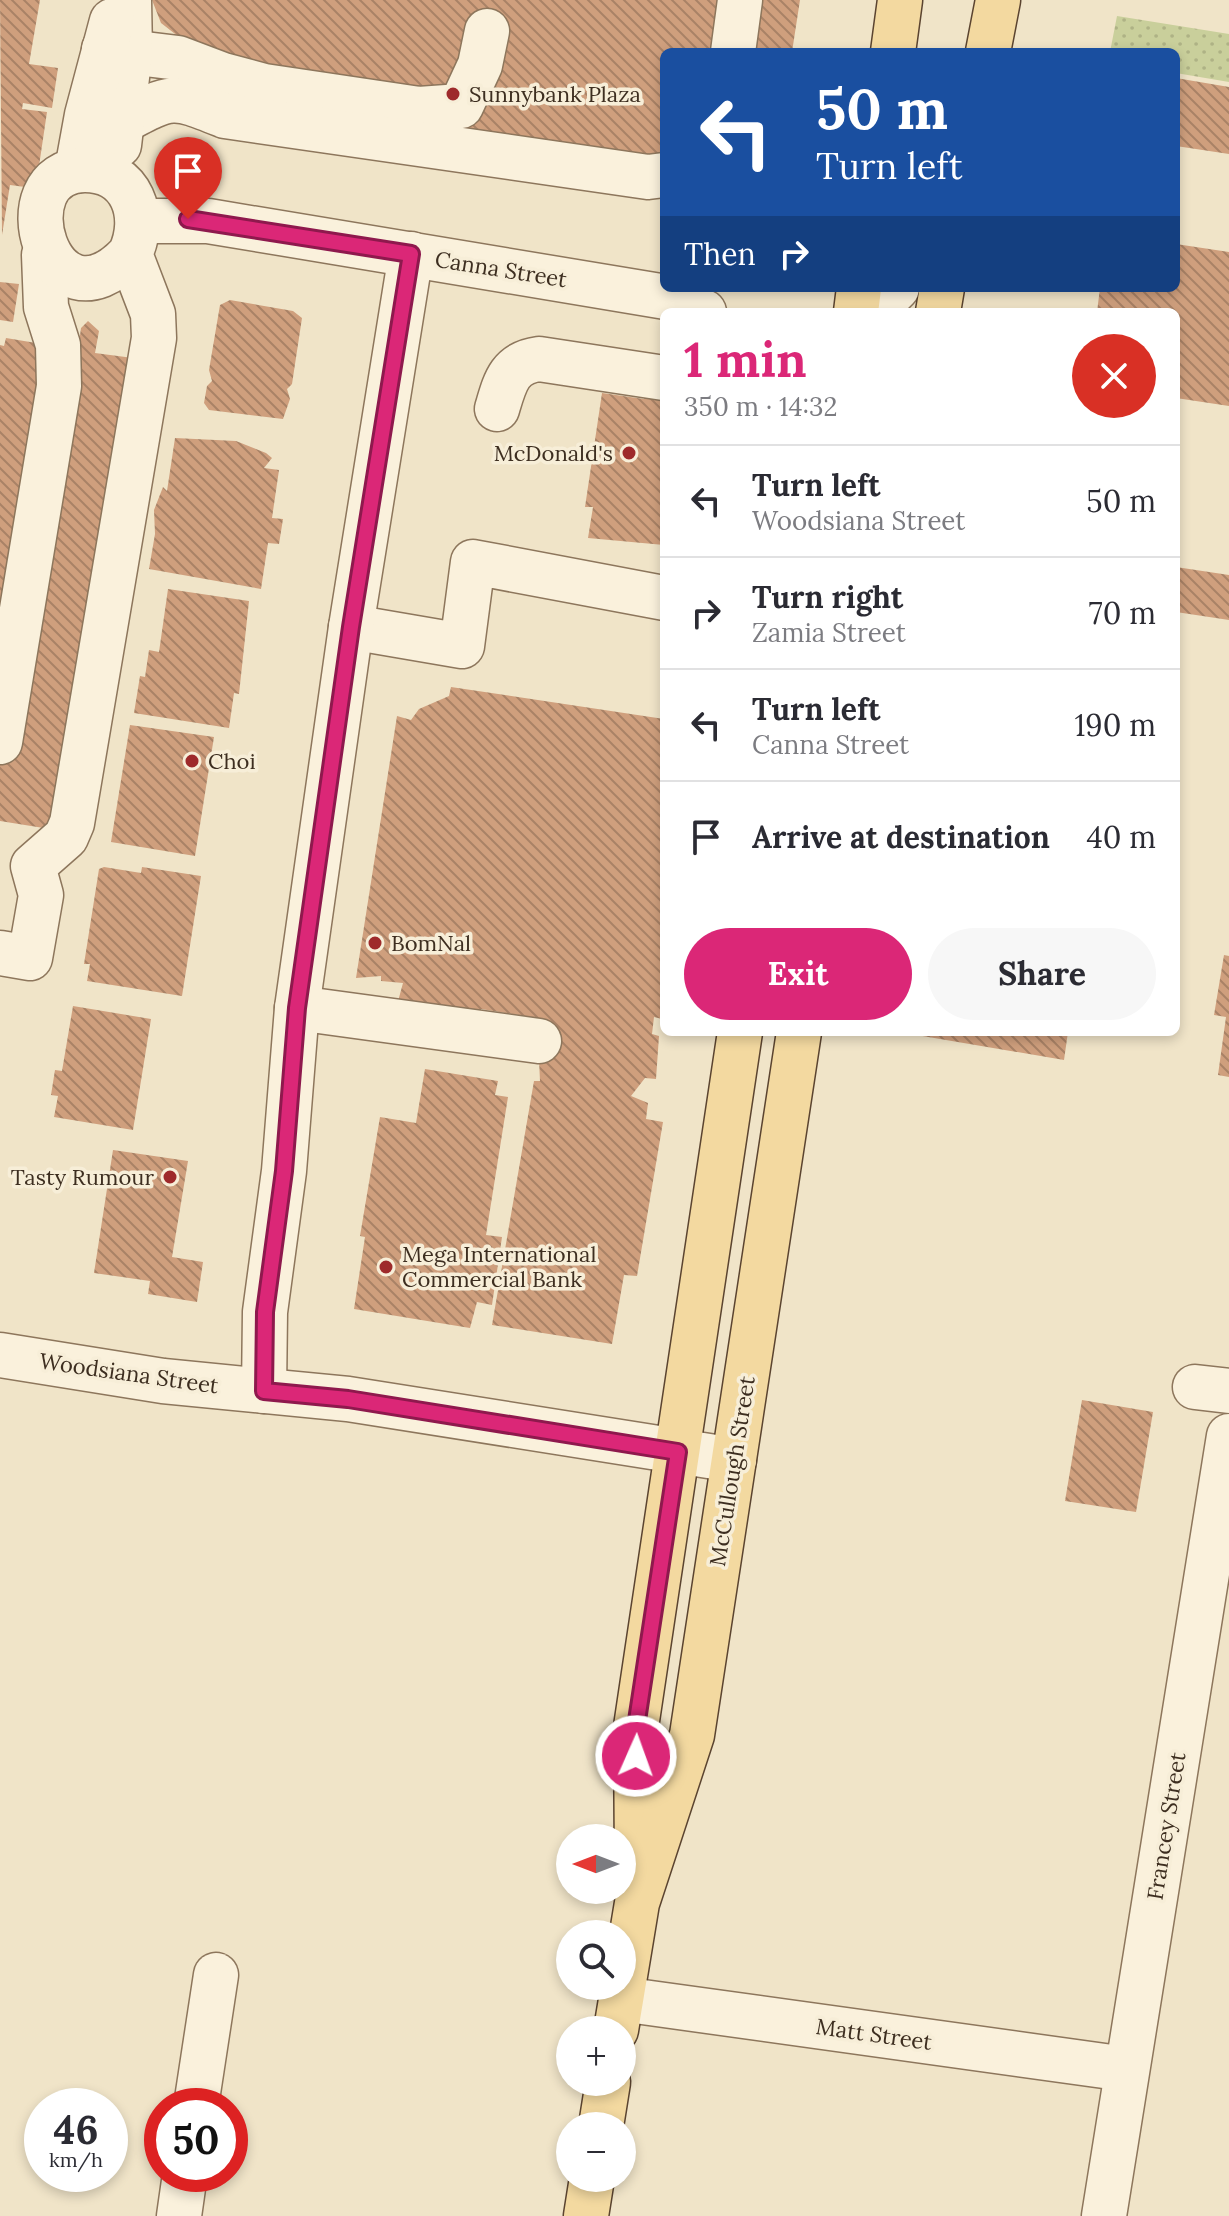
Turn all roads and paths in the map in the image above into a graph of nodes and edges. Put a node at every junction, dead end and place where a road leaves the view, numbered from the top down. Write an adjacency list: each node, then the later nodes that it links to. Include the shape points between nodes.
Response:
1 (117, 0): 10 (street)
2 (129, 0): 10 (street)
3 (740, 0): 7 (street)
4 (900, 0): 8 (main road)
5 (998, 0): 9 (main road)
6 (487, 31): 11 (street, via 480,65 461,106 419,109 264,86)
7 (734, 48)
8 (894, 48)
9 (989, 48)
10 (117, 51): 11 (street, via 178,58); 12 (street); 13 (street)
11 (224, 96): 12 (street, via 160,101); 14 (street)
12 (123, 121): 13 (street)
13 (95, 173): 15 (street, via 132,195); 17 (street, via 50,184 40,196 33,226)
14 (660, 176)
15 (135, 238): 16 (street, Canna Street, via 188,219); 17 (street, via 108,272 94,276 66,273); 26 (street, via 154,338 72,823 66,837 33,866 41,895 30,958)
16 (411, 254): 19 (street, Canna Street); 24 (street)
17 (44, 255): 25 (street, via 59,386)
18 (893, 292): 20 (street)
19 (692, 299)
20 (877, 308)
21 (660, 377): 22 (street, via 522,361 507,374)
22 (497, 409)
23 (660, 597): 24 (street, via 473,562 462,646)
24 (351, 627): 27 (street)
25 (0, 742)
26 (0, 953)
27 (297, 1008): 30 (street); 32 (street, via 284,1171 265,1312)
28 (739, 1036): 34 (main road, McCullough Street)
29 (798, 1036): 35 (main road, McCullough Street)
30 (539, 1041)
31 (0, 1355): 32 (street, Woodsiana Street)
32 (264, 1391): 34 (street, Woodsiana Street, via 348,1399)
33 (1229, 1436): 39 (street, Francey Street)
34 (678, 1452): 35 (street, Woodsiana Street); 36 (main road, McCullough Street, via 636,1727)
35 (734, 1460): 36 (main road, McCullough Street, via 692,1735)
36 (637, 1903): 38 (main road, McCullough Street)
37 (216, 1975): 40 (street)
38 (618, 2015): 39 (street, Matt Street)
39 (1126, 2069): 45 (street, Francey Street)
40 (199, 2088)
41 (182, 2192): 43 (street)
42 (590, 2192): 44 (main road)
43 (179, 2216)
44 (586, 2216)
45 (1104, 2216)

